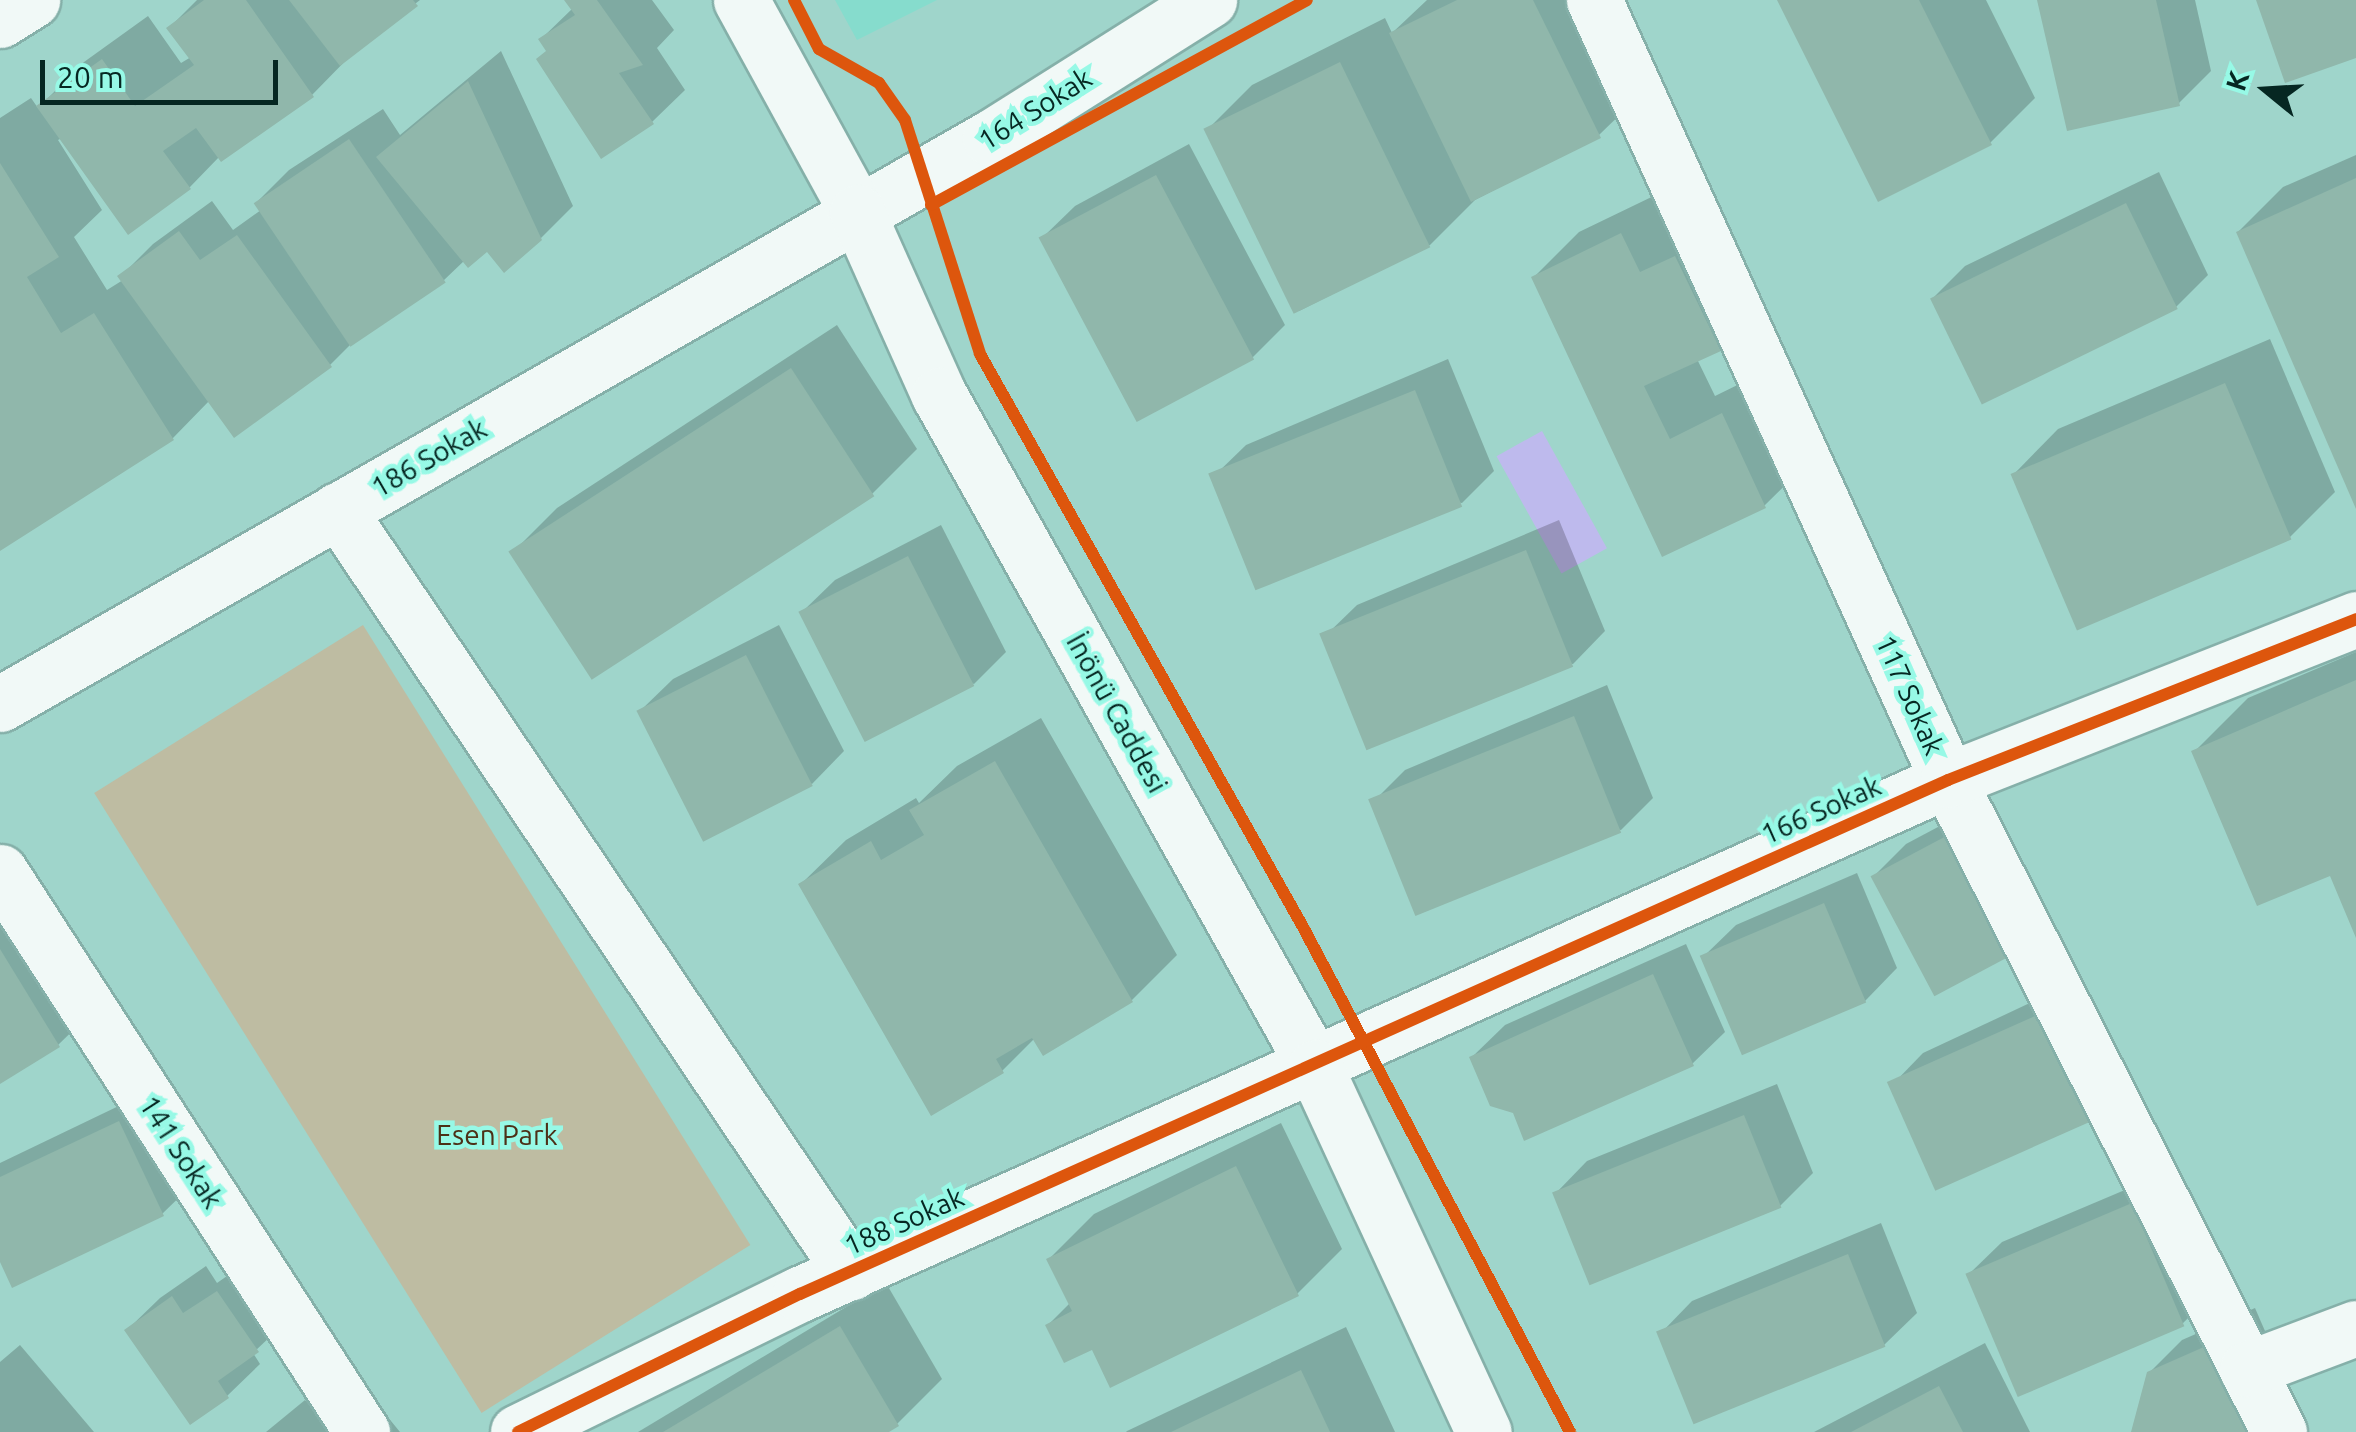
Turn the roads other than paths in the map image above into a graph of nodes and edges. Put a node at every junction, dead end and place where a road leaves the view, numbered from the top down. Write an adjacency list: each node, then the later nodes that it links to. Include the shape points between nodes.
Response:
1 (32, 0): 5 (street)
2 (741, 0): 6 (street, İnönü Caddesi)
3 (1208, 0): 6 (street, 164 Sokak, via 990,138)
4 (1594, 0): 10 (street, 117 Sokak)
5 (0, 20)
6 (857, 212): 7 (street, 186 Sokak); 12 (street, İnönü Caddesi, via 938,395)
7 (338, 510): 9 (street, 186 Sokak); 13 (street)
8 (2356, 619): 10 (street, 166 Sokak)
9 (0, 704)
10 (1948, 780): 12 (street, 166 Sokak); 15 (street, 117 Sokak)
11 (0, 872): 16 (street, 141 Sokak)
12 (1316, 1066): 13 (street, 188 Sokak); 18 (street, İnönü Caddesi)
13 (851, 1272): 17 (street, 188 Sokak)
14 (2356, 1328): 15 (street)
15 (2247, 1369): 19 (street, 117 Sokak)
16 (362, 1432)
17 (518, 1432)
18 (1484, 1432)
19 (2278, 1432)

